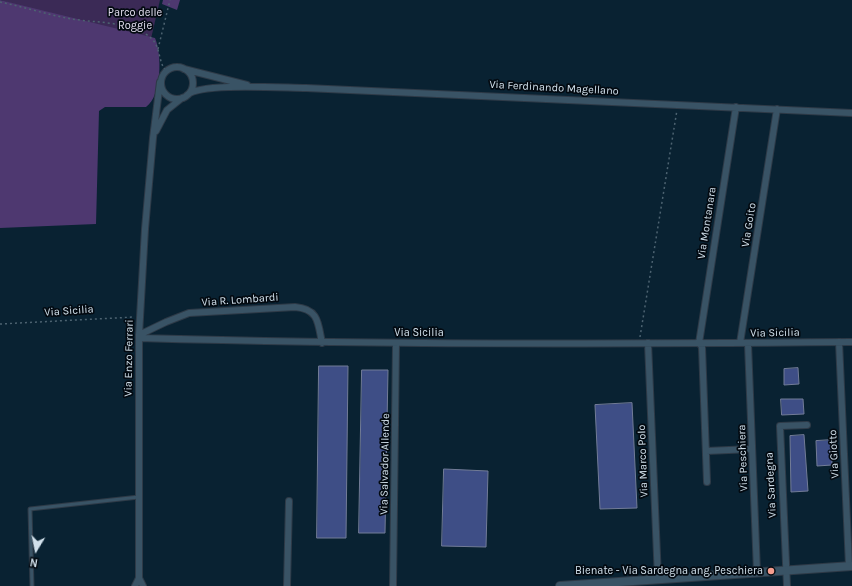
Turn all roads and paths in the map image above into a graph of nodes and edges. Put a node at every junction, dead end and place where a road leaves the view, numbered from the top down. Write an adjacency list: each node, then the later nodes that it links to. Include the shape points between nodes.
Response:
1 (170, 0): 3 (path)
2 (0, 2): 3 (path, via 70,19 106,22 140,31 152,39)
3 (158, 50): 5 (path)
4 (184, 69): 5 (street, via 174,67); 7 (street, Via Ferdinando Magellano); 8 (street, via 192,81 191,91)
5 (166, 71): 6 (street)
6 (160, 82): 8 (street, via 167,96); 13 (street, Via Enzo Ferrari)
7 (255, 86): 8 (street, Via Ferdinando Magellano, via 203,88 191,91); 9 (street, Via Ferdinando Magellano)
8 (185, 96): 13 (street, Via Enzo Ferrari, via 167,110)
9 (678, 104): 10 (street, Via Ferdinando Magellano); 21 (path, via 642,317)
10 (736, 107): 11 (street, Via Ferdinando Magellano); 23 (street, Via Montanara)
11 (778, 109): 12 (street, Via Ferdinando Magellano); 24 (street, Via Goito)
12 (852, 113)
13 (153, 138): 14 (street, Via Enzo Ferrari)
14 (140, 316): 15 (path, Via Sicilia); 16 (street, Via Enzo Ferrari)
15 (0, 324)
16 (139, 337): 19 (street, Via Sicilia); 19 (street, Via R. Lombardi, via 189,313 295,307 312,311 316,317); 30 (street, Via Enzo Ferrari)
17 (839, 342): 18 (street, Via Sicilia); 25 (street, Via Sicilia); 32 (street, Via Giotto)
18 (852, 342)
19 (322, 343): 20 (street, Via Sicilia)
20 (396, 343): 21 (street, Via Sicilia); 42 (street, Via Salvador Allende)
21 (640, 343): 22 (street, Via Sicilia)
22 (648, 343): 23 (street, Via Sicilia); 36 (street, Via Marco Polo)
23 (699, 343): 24 (street, Via Sicilia); 28 (street, via 702,347)
24 (740, 343): 25 (street, Via Sicilia)
25 (748, 344): 27 (street, Via Peschiera)
26 (807, 425): 33 (street, Via Sardegna, via 780,426)
27 (752, 450): 28 (street); 34 (street, Via Peschiera)
28 (706, 451): 29 (street)
29 (707, 482)
30 (139, 497): 35 (street, Via Enzo Ferrari); 38 (lane, via 30,509)
31 (289, 501): 41 (street)
32 (851, 566): 33 (street)
33 (786, 570): 34 (street); 44 (street)
34 (757, 572): 36 (street)
35 (139, 578): 39 (street, Via Enzo Ferrari); 40 (street, Via Enzo Ferrari)
36 (658, 579): 37 (street)
37 (631, 583): 43 (street)
38 (32, 586)
39 (136, 586)
40 (143, 586)
41 (287, 586)
42 (393, 586)
43 (560, 586)
44 (787, 586)

